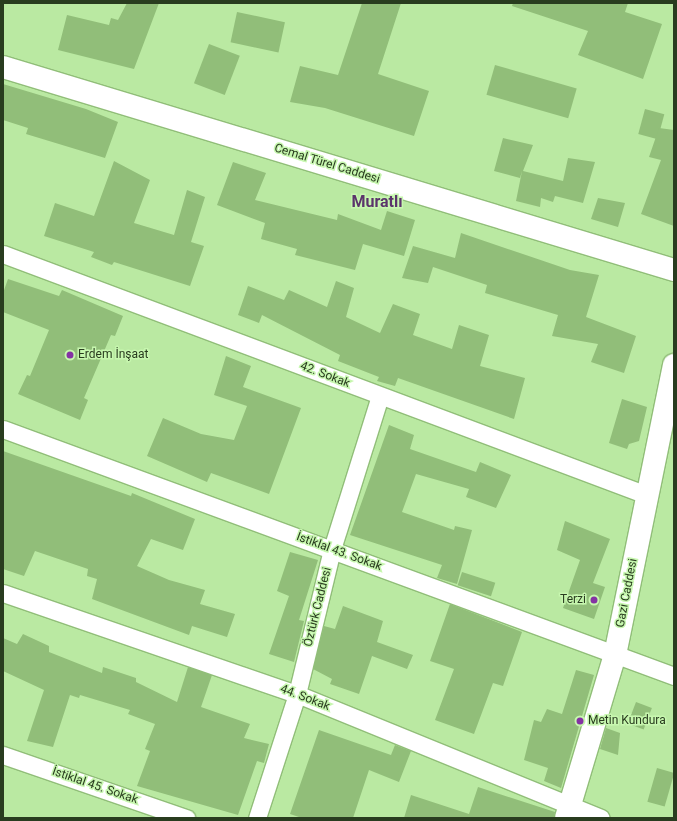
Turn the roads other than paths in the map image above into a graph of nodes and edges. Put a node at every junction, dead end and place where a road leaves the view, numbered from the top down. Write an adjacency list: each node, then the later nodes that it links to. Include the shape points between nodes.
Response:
1 (3, 67): 3 (street, Cemal Türel Caddesi)
2 (3, 254): 5 (street, 42. Sokak)
3 (674, 270)
4 (674, 365): 6 (street, Gazi Caddesi)
5 (380, 396): 8 (street, 42. Sokak); 9 (street, Öztürk Caddesi)
6 (667, 426): 8 (street, Gazi Caddesi)
7 (3, 429): 9 (street, İstiklal 43. Sokak)
8 (647, 495): 11 (street, Gazi Caddesi)
9 (332, 549): 11 (street, İstiklal 43. Sokak); 13 (street, Öztürk Caddesi)
10 (3, 593): 13 (street, 44. Sokak)
11 (615, 655): 12 (street, İstiklal 43. Sokak); 15 (street, Gazi Caddesi)
12 (674, 676)
13 (297, 694): 15 (street, 44. Sokak); 17 (street, Öztürk Caddesi)
14 (3, 755): 16 (street, İstiklal 45. Sokak)
15 (567, 812): 18 (street, 44. Sokak)
16 (186, 818)
17 (257, 818)
18 (601, 818)

